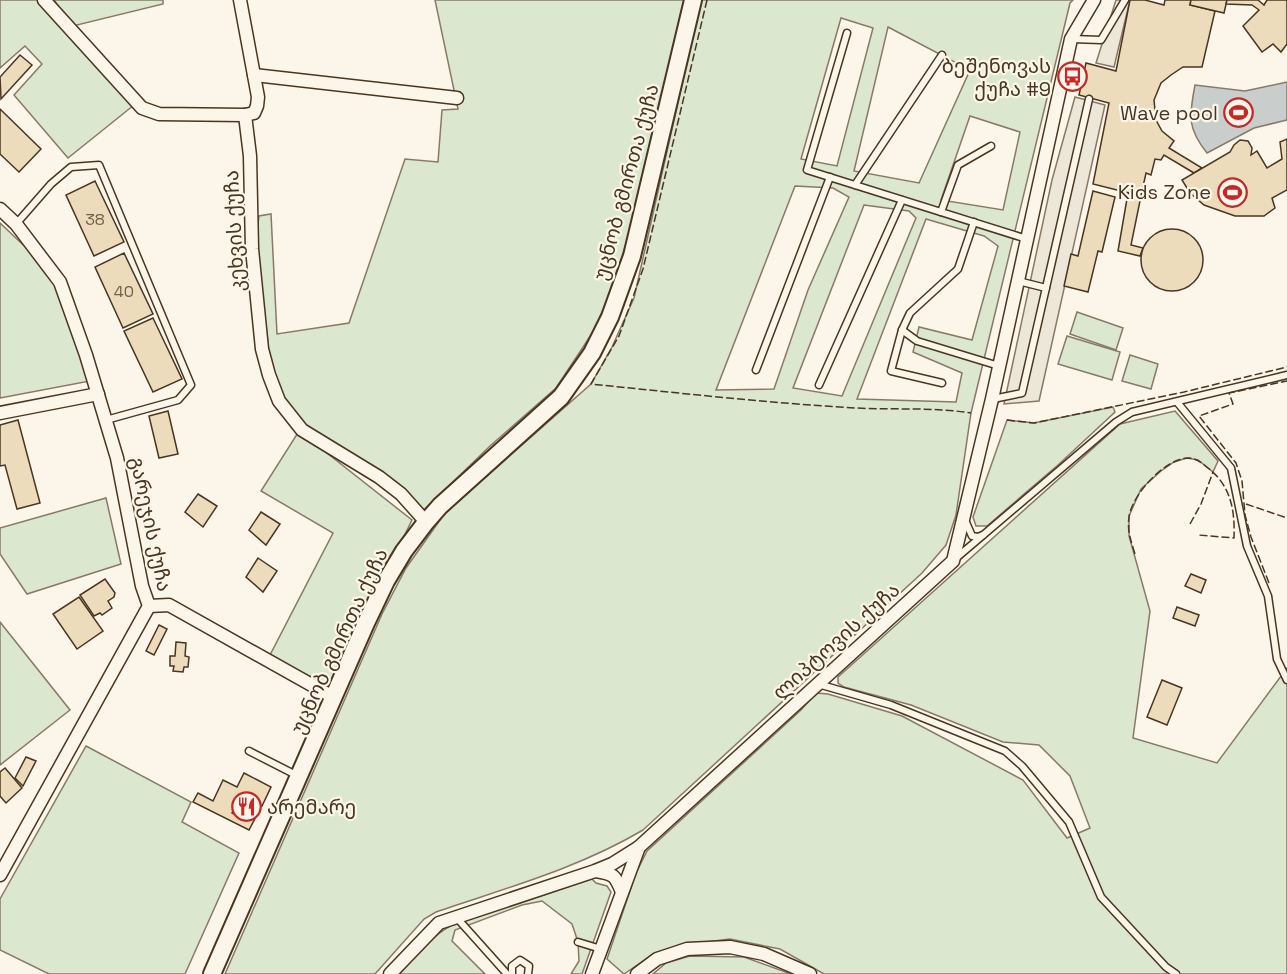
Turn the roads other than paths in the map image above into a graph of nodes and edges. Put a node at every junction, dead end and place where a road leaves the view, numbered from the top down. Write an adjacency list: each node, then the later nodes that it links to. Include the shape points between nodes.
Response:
1 (44, 0): 12 (street, via 142,108 159,114)
2 (240, 0): 9 (street)
3 (693, 0): 36 (main road, უცნობ გმირთა ქუჩა, via 632,256 592,354 561,397)
4 (1094, 0): 7 (street)
5 (1125, 0): 7 (lane, via 1101,40)
6 (847, 33): 14 (lane, via 807,170)
7 (1071, 39): 21 (street)
8 (942, 55): 15 (lane)
9 (254, 75): 10 (street); 12 (street, via 257,106 254,113)
10 (457, 98)
11 (1089, 99): 23 (lane)
12 (245, 115): 36 (street, კეხვის ქუჩა, via 262,349 279,401 302,430 379,477)
13 (991, 146): 18 (lane, via 958,165)
14 (830, 177): 15 (lane); 26 (lane)
15 (855, 185): 16 (lane)
16 (902, 200): 18 (lane); 29 (lane)
17 (0, 209): 20 (street, გარეჯის ქუჩა)
18 (941, 212): 19 (lane)
19 (974, 222): 21 (lane); 24 (lane, via 958,269 910,313)
20 (16, 224): 30 (street, გარეჯის ქუჩა, via 60,282); 34 (lane, via 71,167 99,165 191,385 178,400)
21 (1027, 239): 22 (street)
22 (1018, 281): 23 (lane); 25 (street)
23 (1046, 288): 31 (lane, via 1022,393)
24 (903, 330): 25 (lane, via 916,341); 28 (lane, via 891,371)
25 (999, 366): 31 (street)
26 (756, 369)
27 (1287, 375): 32 (lane, ლიპტოვის ქუჩა)
28 (942, 383)
29 (819, 385)
30 (98, 394): 33 (street); 34 (street, გარეჯის ქუჩა)
31 (992, 399): 35 (street)
32 (1177, 402): 37 (lane, ლიპტოვის ქუჩა, via 1132,412 1116,422); 40 (lane, via 1231,468 1247,546 1268,596 1277,659)
33 (0, 412)
34 (106, 420): 39 (street, გარეჯის ქუჩა)
35 (964, 517): 37 (lane, via 972,536); 38 (street)
36 (426, 522): 42 (main road, უცნობ გმირთა ქუჩა, via 386,580)
37 (989, 532): 38 (lane, ლიპტოვის ქუჩა)
38 (953, 561): 41 (street, ლიპტოვის ქუჩა)
39 (148, 606): 42 (street, via 169,605); 47 (street, გარეჯის ქუჩა)
40 (1287, 680)
41 (818, 684): 45 (street, ლიპტოვის ქუჩა); 60 (lane, via 891,705 1005,751 1069,822 1101,897)
42 (333, 697): 44 (main road, უცნობ გმირთა ქუჩა)
43 (249, 751): 44 (lane)
44 (298, 777): 52 (main road, უცნობ გმირთა ქუჩა)
45 (639, 847): 46 (street); 48 (street, ლიპტოვის ქუჩა)
46 (595, 871): 48 (street, via 612,874); 49 (street)
47 (0, 876)
48 (622, 892): 51 (street, ლიპტოვის ქუჩა)
49 (455, 916): 53 (street, via 439,923); 54 (lane)
50 (578, 942): 51 (lane)
51 (600, 953): 56 (street, ლიპტოვის ქუჩა); 57 (street)
52 (212, 974)
53 (390, 974)
54 (510, 974): 55 (lane, via 512,966 520,960 528,966)
55 (528, 974)
56 (592, 974)
57 (603, 974)
58 (636, 974): 59 (street, via 657,958 687,949 730,947 764,954)
59 (810, 974)
60 (1176, 974)

